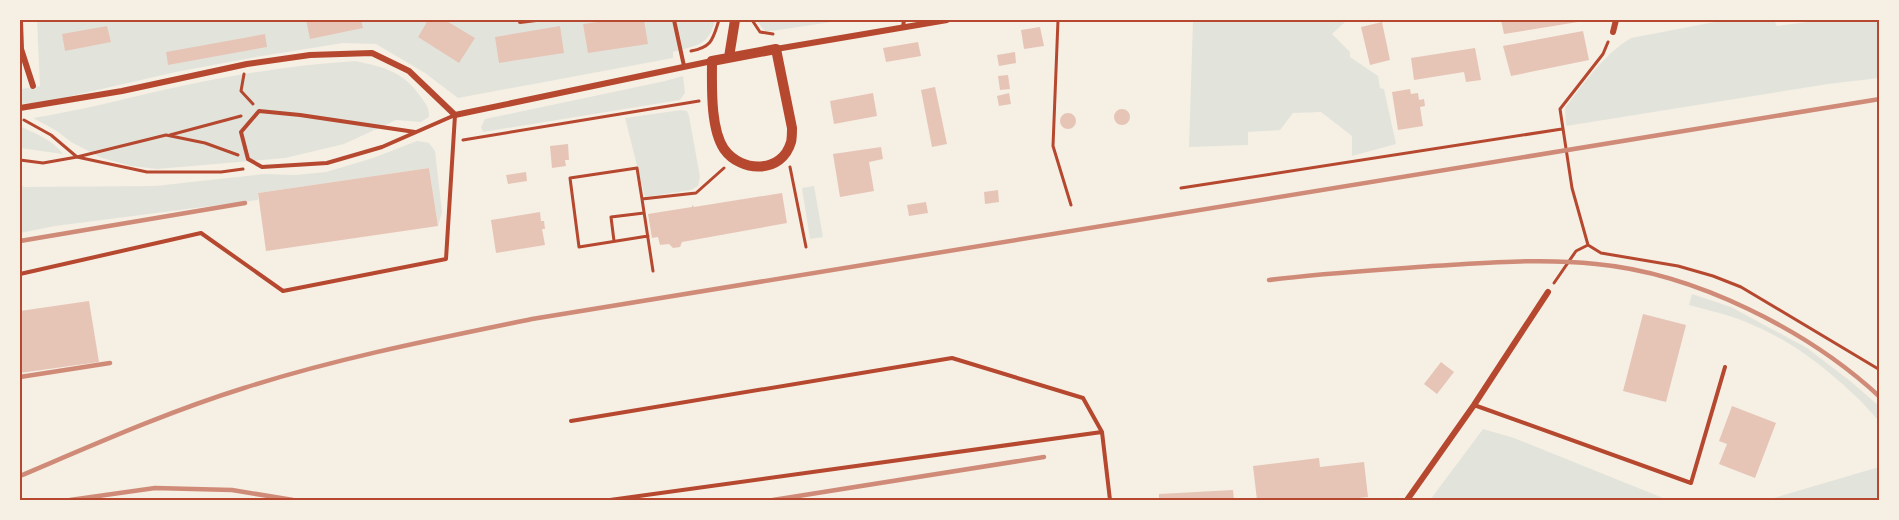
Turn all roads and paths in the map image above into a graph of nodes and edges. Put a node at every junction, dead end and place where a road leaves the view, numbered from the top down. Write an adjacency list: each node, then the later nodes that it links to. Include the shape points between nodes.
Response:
1 (536, 20): 10 (lane)
2 (674, 20): 20 (lane)
3 (719, 20): 16 (path, via 712,41 702,49)
4 (735, 20): 17 (main road)
5 (752, 20): 13 (path, via 760,32)
6 (947, 20): 11 (street)
7 (1058, 20): 39 (path, via 1053,146)
8 (1616, 20): 12 (street)
9 (20, 22): 15 (street)
10 (520, 22)
11 (903, 23): 14 (street)
12 (1612, 32): 27 (path, via 1603,54 1560,109)
13 (780, 35)
14 (776, 48): 17 (main road); 31 (main road, via 792,128 792,142)
15 (20, 49): 21 (street)
16 (684, 52)
17 (729, 57): 18 (main road)
18 (712, 61): 20 (street); 22 (main road)
19 (247, 64): 23 (street); 24 (path, via 241,92); 25 (street, via 310,55 372,53 409,71)
20 (684, 66): 25 (street)
21 (33, 86)
22 (713, 100): 30 (path); 34 (main road, via 718,136)
23 (20, 108)
24 (260, 111): 28 (lane); 29 (path); 33 (lane, via 241,132)
25 (455, 115): 28 (lane); 30 (lane)
26 (20, 117): 32 (path, via 51,135)
27 (1562, 129): 37 (path); 43 (path, via 1572,188)
28 (415, 132): 36 (lane, via 382,147 327,163)
29 (166, 135): 32 (path); 33 (path, via 205,143)
30 (454, 141): 46 (lane, via 446,259 283,291 201,233)
31 (787, 150): 34 (main road, via 771,165 759,168); 44 (path)
32 (77, 157): 35 (path, via 43,163); 36 (path, via 147,172 221,172)
33 (248, 159): 36 (lane)
34 (734, 159): 38 (path, via 696,193)
35 (20, 160)
36 (262, 167)
37 (1181, 188)
38 (642, 199): 40 (path); 42 (path, via 638,168 570,178 579,247)
39 (1071, 205)
40 (644, 213): 41 (path); 42 (path, via 611,217)
41 (648, 236): 42 (path); 45 (path)
42 (614, 241)
43 (1588, 245): 47 (path, via 1576,251); 49 (path, via 1601,253 1678,266 1741,287)
44 (806, 247)
45 (653, 272)
46 (20, 274)
47 (1548, 292): 50 (street)
48 (1725, 367): 50 (lane, via 1691,483)
49 (1880, 370)
50 (1474, 405): 55 (street)
51 (571, 421): 52 (lane, via 952,358 1083,398)
52 (1102, 432): 53 (lane); 54 (lane)
53 (610, 501)
54 (1110, 501)
55 (1407, 501)

